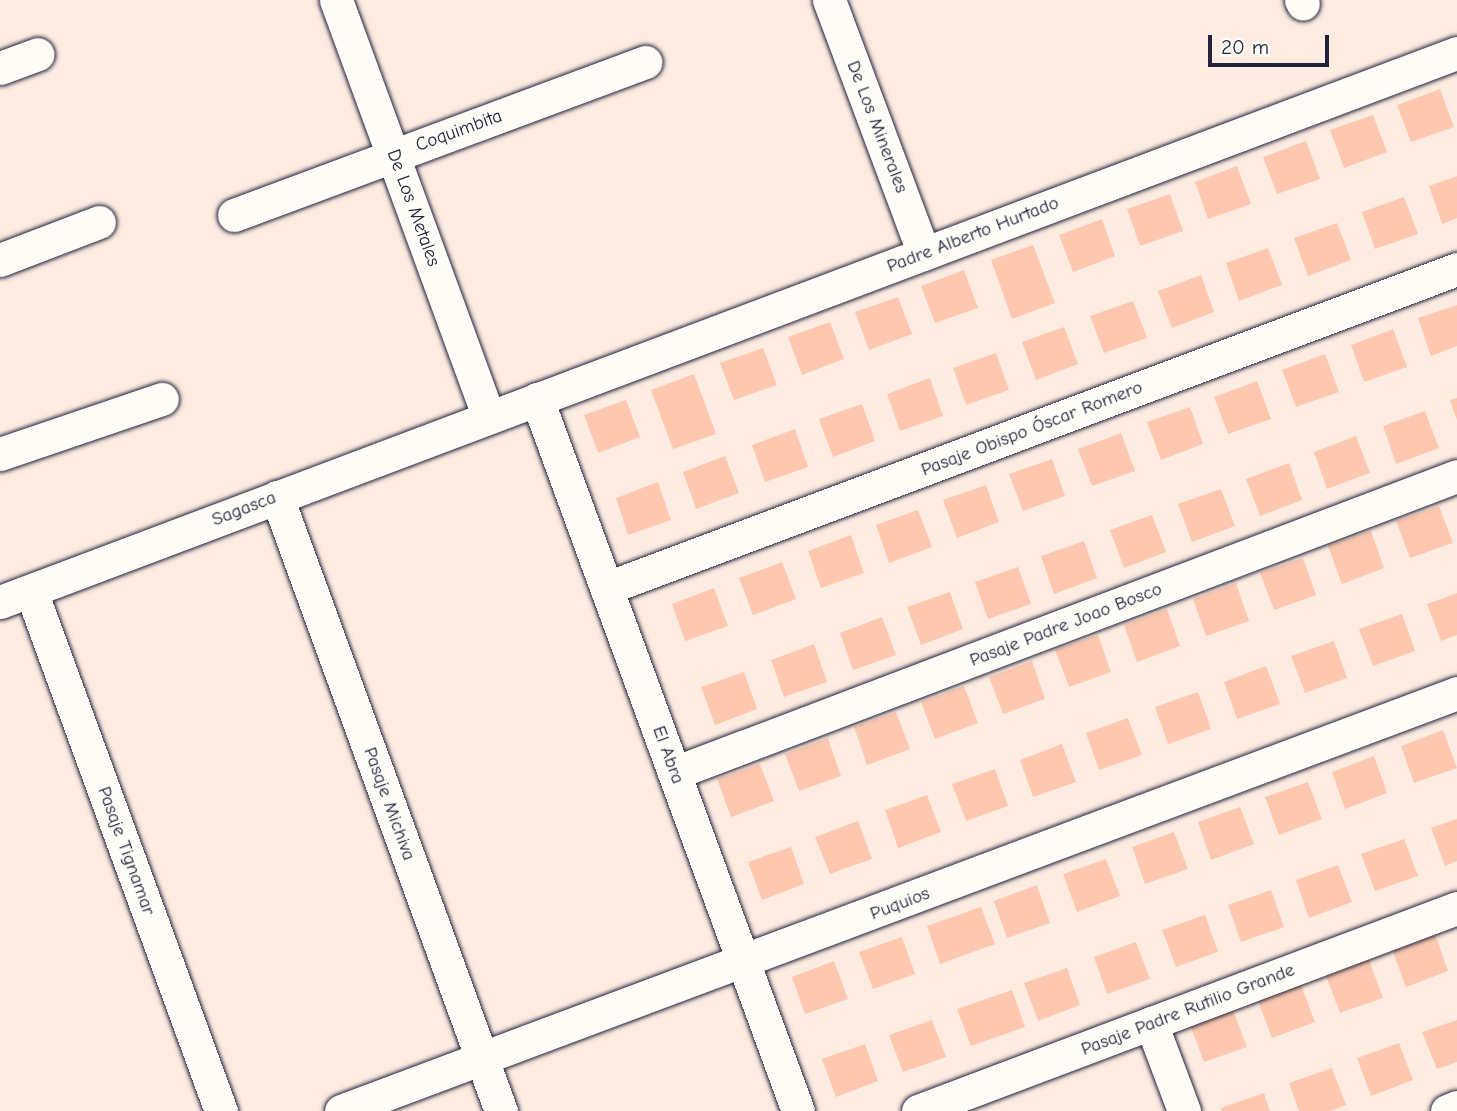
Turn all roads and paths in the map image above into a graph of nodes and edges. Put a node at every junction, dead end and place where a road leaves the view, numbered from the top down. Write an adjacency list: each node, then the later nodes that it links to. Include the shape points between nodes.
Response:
1 (336, 0): 7 (street, De Los Metales)
2 (831, 1): 10 (street, De Los Minerales)
3 (1457, 53): 10 (street, Padre Alberto Hurtado)
4 (38, 54): 6 (street)
5 (645, 62): 7 (street, Coquimbita)
6 (0, 68)
7 (393, 155): 8 (street, Coquimbita); 15 (street, De Los Metales)
8 (234, 215)
9 (99, 222): 11 (street)
10 (924, 254): 14 (street, Padre Alberto Hurtado)
11 (0, 260)
12 (1457, 269): 19 (street, Pasaje Obispo Óscar Romero)
13 (162, 399): 16 (street)
14 (537, 399): 15 (street, Padre Alberto Hurtado); 19 (street, El Abra)
15 (489, 417): 18 (street, Sagasca)
16 (0, 454)
17 (1457, 476): 23 (street, Pasaje Padre Joao Bosco)
18 (276, 497): 20 (street, Sagasca); 27 (street, Pasaje Michiva)
19 (607, 588): 23 (street, El Abra)
20 (31, 591): 21 (street, Sagasca); 29 (street, Pasaje Tignamar)
21 (0, 602)
22 (1457, 693): 25 (street, Puquios)
23 (674, 774): 25 (street, El Abra)
24 (1457, 908): 26 (street, Pasaje Padre Rutilio Grande)
25 (744, 962): 27 (street, Puquios); 32 (street, El Abra)
26 (1151, 1023): 33 (street, Pasaje Padre Rutilio Grande); 34 (street)
27 (482, 1059): 30 (street, Puquios); 31 (street, Pasaje Michiva)
28 (1457, 1107): 35 (street)
29 (221, 1111)
30 (341, 1111)
31 (501, 1111)
32 (798, 1111)
33 (918, 1111)
34 (1184, 1111)
35 (1447, 1111)

